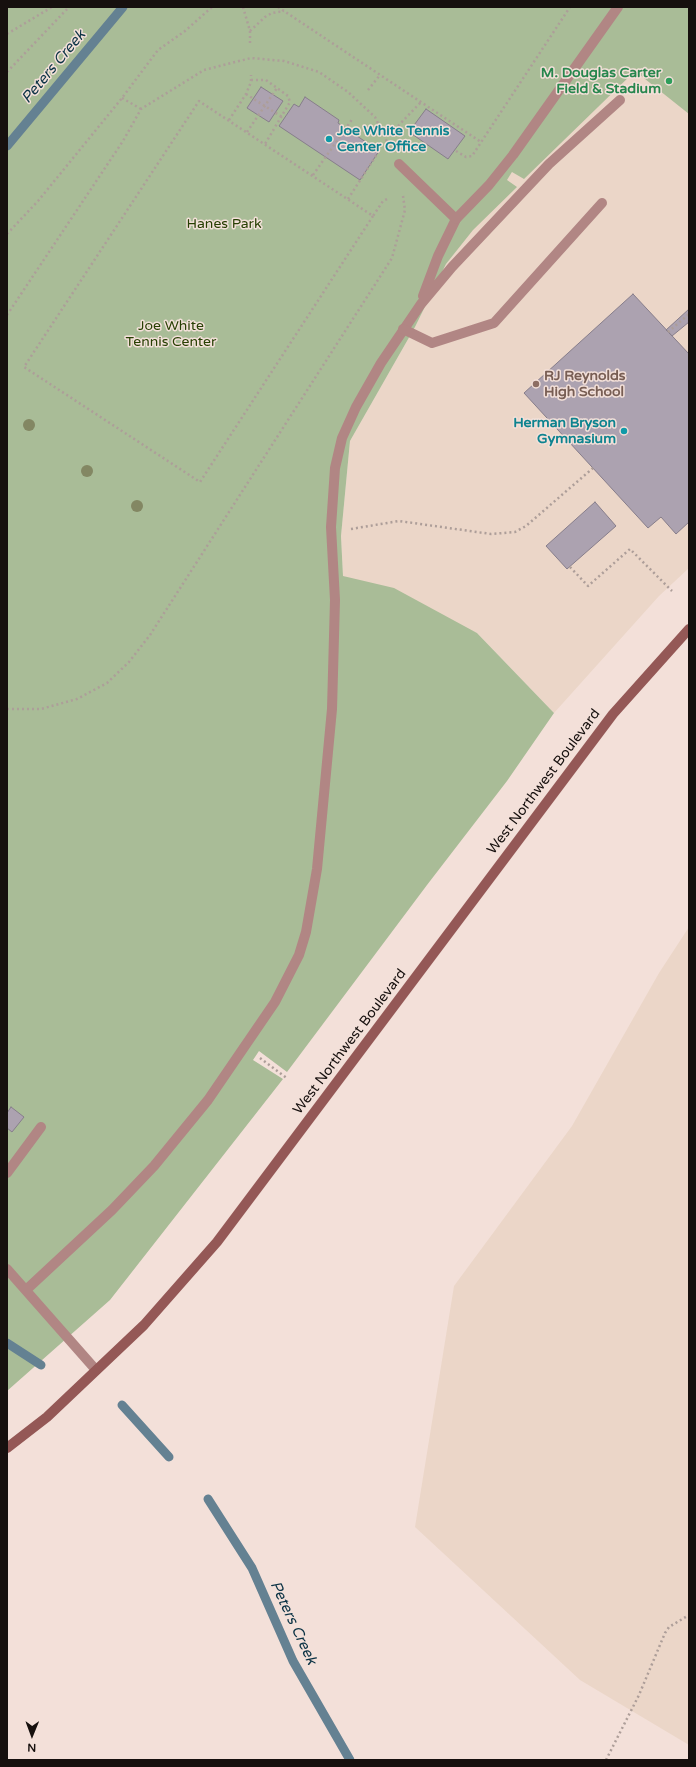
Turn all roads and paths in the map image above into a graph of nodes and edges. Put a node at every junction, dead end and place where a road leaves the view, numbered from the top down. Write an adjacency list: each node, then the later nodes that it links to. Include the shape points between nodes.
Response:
1 (52, 7): 10 (path)
2 (70, 7): 12 (path)
3 (212, 7): 19 (path, via 158,50)
4 (243, 7): 9 (path)
5 (278, 7): 8 (path)
6 (570, 7): 29 (path)
7 (618, 7): 39 (street, via 513,155)
8 (284, 11): 9 (path, via 265,16); 14 (path)
9 (250, 31): 11 (path)
10 (7, 34)
11 (250, 45)
12 (7, 72)
13 (251, 75): 15 (path)
14 (380, 75): 17 (path); 21 (path)
15 (251, 80): 16 (path, via 266,80); 18 (path)
16 (277, 88): 22 (path); 24 (path, via 288,96 290,102)
17 (368, 90)
18 (246, 94): 22 (path); 26 (path)
19 (122, 98): 23 (path); 40 (path, via 38,201)
20 (620, 100): 41 (street, via 549,164 452,267)
21 (421, 102): 27 (path); 29 (path)
22 (265, 106): 24 (path); 28 (path)
23 (141, 109): 33 (path, via 204,70 251,58 284,61 319,72 348,92 375,117); 43 (path)
24 (282, 117): 30 (path)
25 (353, 118): 34 (path)
26 (229, 120): 28 (path); 38 (path, via 199,101 24,367 200,482)
27 (398, 126)
28 (247, 132): 30 (path)
29 (481, 142): 32 (path, via 469,158)
30 (264, 144): 34 (path)
31 (379, 151): 35 (path)
32 (456, 151)
33 (399, 164): 39 (street); 51 (path, via 405,210 392,258 150,635 129,662 106,683 77,699 41,709)
34 (313, 175): 35 (path)
35 (348, 199): 38 (path)
36 (387, 199): 38 (path)
37 (602, 203): 44 (street, via 494,323 432,343)
38 (373, 216)
39 (456, 220): 41 (street, via 438,256)
40 (7, 234)
41 (421, 304): 44 (street)
42 (689, 314): 45 (path)
43 (7, 315)
44 (403, 329): 47 (street, via 356,407 342,438 336,468)
45 (668, 332)
46 (593, 468): 47 (path, via 516,532 491,534 399,521)
47 (331, 532): 52 (street, via 335,600 332,708 311,907 299,955 291,974)
48 (570, 567): 49 (path, via 588,586 630,549)
49 (672, 591)
50 (689, 629): 58 (main road, West Northwest Boulevard, via 613,714 217,1242 144,1325)
51 (7, 708)
52 (245, 1047): 53 (path); 57 (street, via 208,1100 154,1166 112,1210)
53 (288, 1079)
54 (41, 1127): 55 (street)
55 (7, 1173)
56 (7, 1269): 57 (street)
57 (26, 1290): 58 (street)
58 (96, 1370): 59 (main road, West Northwest Boulevard, via 47,1417)
59 (7, 1448)
60 (689, 1616): 61 (path, via 669,1627 665,1633 639,1695)
61 (606, 1760)

